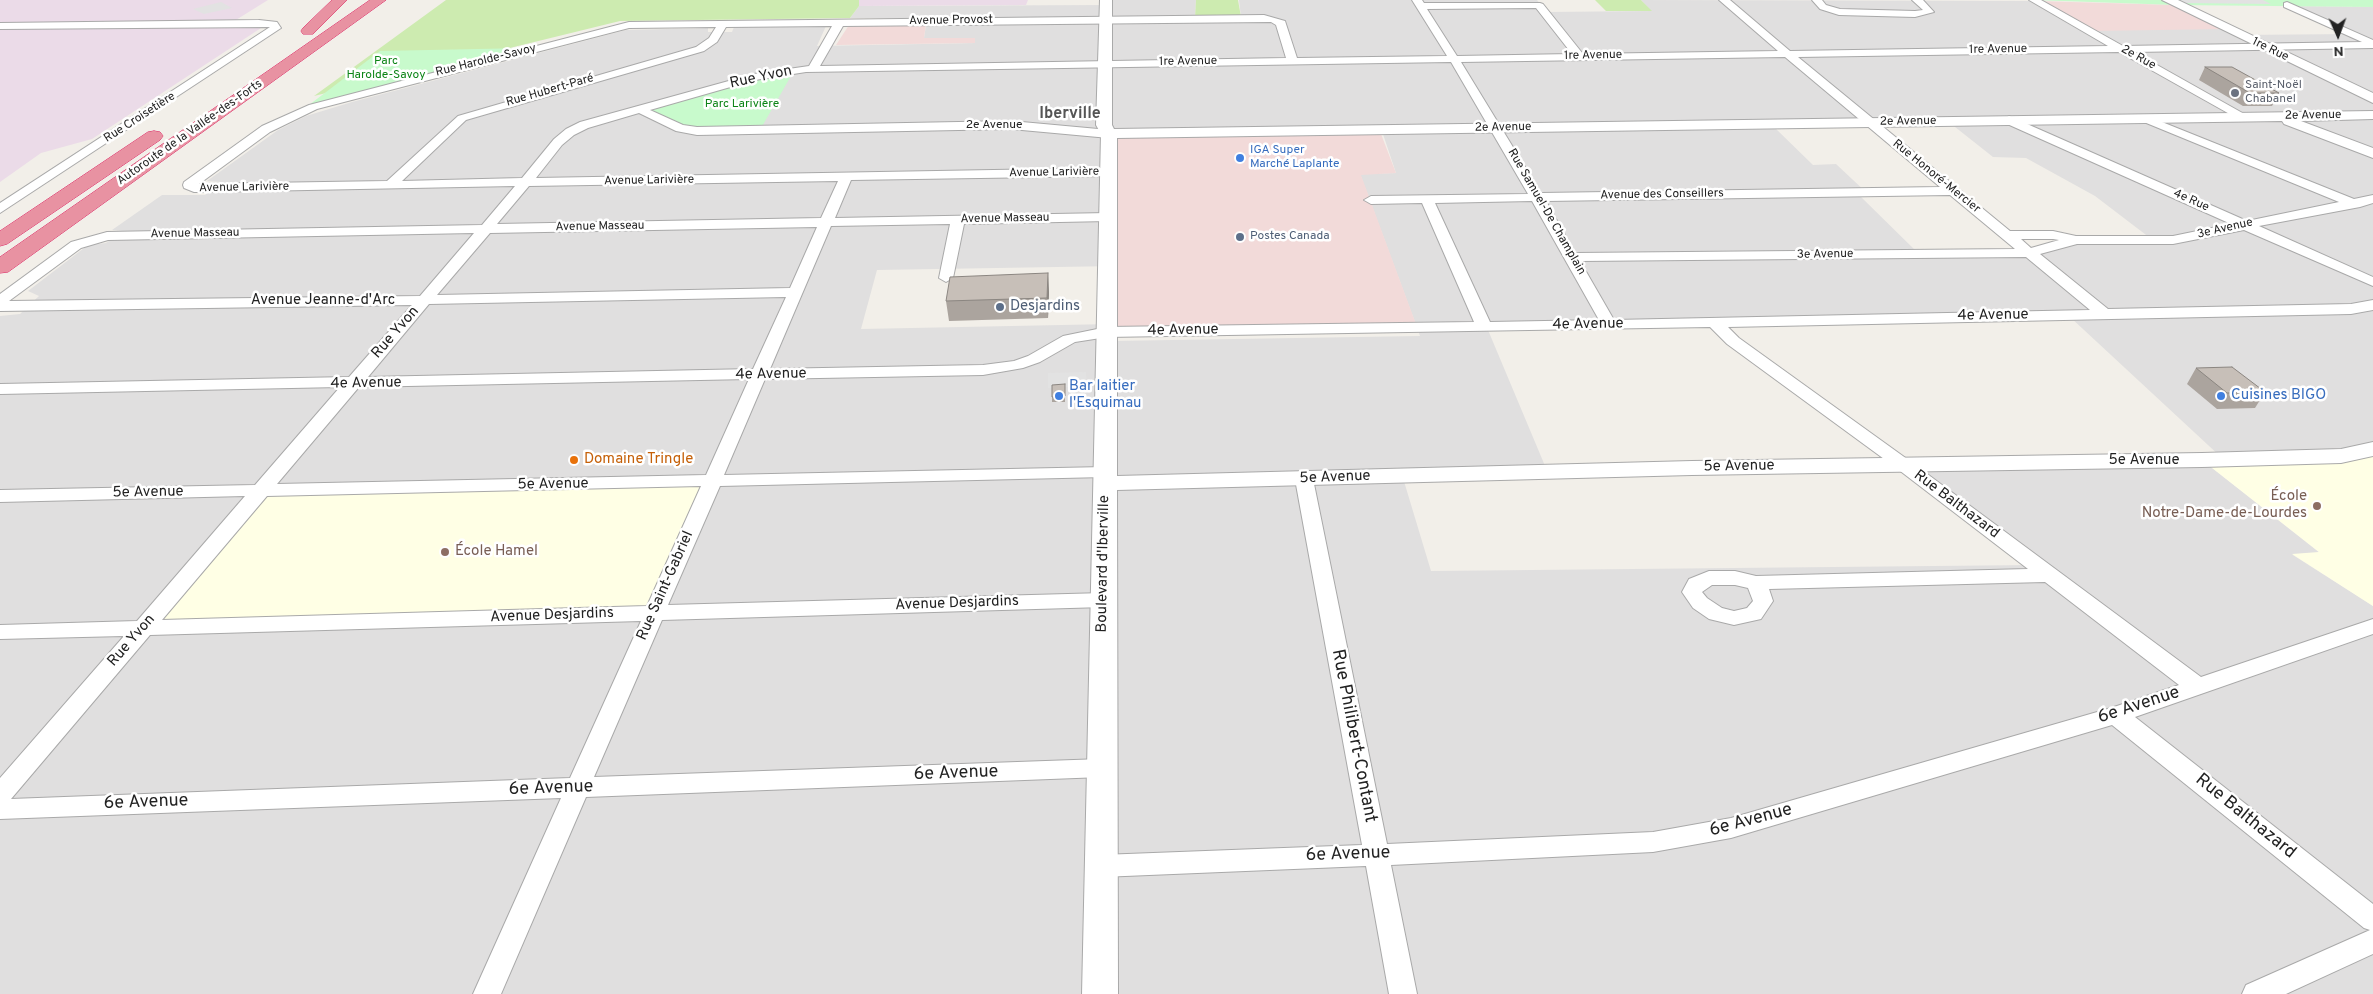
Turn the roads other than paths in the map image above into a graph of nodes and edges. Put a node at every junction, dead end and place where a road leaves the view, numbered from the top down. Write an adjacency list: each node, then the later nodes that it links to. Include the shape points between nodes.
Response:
1 (340, 0): 19 (highway)
2 (354, 0): 19 (highway)
3 (379, 0): 69 (highway, Autoroute de la Vallée-des-Forts)
4 (1106, 0): 14 (street, Boulevard d'Iberville)
5 (1724, 0): 25 (street, Rue Honoré-Mercier)
6 (1817, 0): 7 (street, via 1823,7 1839,12 1929,12)
7 (1917, 0)
8 (2034, 0): 24 (street, 2e Rue)
9 (2168, 0): 23 (street, 1re Rue)
10 (1419, 3): 11 (street); 27 (street, Rue Samuel-De Champlain)
11 (1533, 4): 26 (street, via 1540,6)
12 (2287, 5): 22 (street)
13 (1121, 14): 14 (street, Avenue Provost); 20 (street); 29 (street, Avenue Provost, via 1277,21)
14 (1106, 19): 15 (street, Avenue Provost); 30 (street, Boulevard d'Iberville)
15 (840, 23): 16 (street, Avenue Provost); 31 (street)
16 (724, 24): 18 (street, Avenue Provost); 48 (street, Rue Hubert-Paré, via 713,40 700,50 462,118)
17 (0, 26): 56 (street, Rue Croisetière, via 253,22 274,25 276,29)
18 (630, 26): 49 (street, Rue Harolde-Savoy, via 313,107 266,130)
19 (308, 31): 21 (highway)
20 (1121, 36)
21 (291, 42)
22 (2373, 44): 23 (street, 1re Avenue)
23 (2264, 47): 24 (street, 1re Avenue); 33 (street, 1re Rue)
24 (2120, 48): 25 (street, 1re Avenue); 37 (street, 2e Rue)
25 (1786, 53): 26 (street, 1re Avenue); 40 (street, Rue Honoré-Mercier)
26 (1579, 56): 27 (street, 1re Avenue)
27 (1452, 58): 29 (street, 1re Avenue); 43 (street, Rue Samuel-De Champlain)
28 (1120, 59): 29 (street, 1re Avenue); 30 (street, 1re Avenue); 32 (street)
29 (1292, 61)
30 (1104, 64): 31 (street, 1re Avenue); 41 (street, Boulevard d'Iberville, via 1104,125)
31 (813, 69): 34 (street, Rue Yvon, via 760,76)
32 (1120, 80)
33 (2373, 99)
34 (639, 109): 41 (street, 2e Avenue, via 680,128 697,131); 47 (street, Rue Yvon, via 570,132)
35 (2373, 115): 36 (street, 2e Avenue)
36 (2275, 116): 37 (street, 2e Avenue); 44 (street)
37 (2242, 117): 38 (street, 2e Avenue)
38 (2143, 118): 39 (street, 2e Avenue); 55 (street)
39 (2009, 120): 40 (street, 2e Avenue); 61 (street, 4e Rue)
40 (1868, 122): 43 (street, 2e Avenue); 50 (street, Rue Honoré-Mercier)
41 (1117, 125): 43 (street, 2e Avenue, via 1158,133); 45 (street, Boulevard d'Iberville)
42 (165, 128): 65 (highway, Autoroute de la Vallée-des-Forts)
43 (1496, 128): 51 (street, Rue Samuel-De Champlain)
44 (2373, 153)
45 (1108, 172): 46 (street, Avenue Larivière); 58 (street, Boulevard d'Iberville)
46 (846, 177): 47 (street, Avenue Larivière); 60 (street, Rue Saint-Gabriel)
47 (525, 183): 48 (street, Avenue Larivière); 62 (street, Rue Yvon)
48 (389, 186): 49 (street, Avenue Larivière)
49 (189, 187)
50 (1952, 191): 51 (street, Avenue des Conseillers); 63 (street, Rue Honoré-Mercier)
51 (1537, 197): 54 (street, Avenue des Conseillers); 68 (street, Rue Samuel-De Champlain)
52 (2373, 198): 55 (street, 3e Avenue)
53 (1371, 200): 54 (street, Avenue des Conseillers)
54 (1427, 200): 80 (street)
55 (2354, 204): 57 (street); 61 (street, 3e Avenue)
56 (0, 209)
57 (2373, 212)
58 (1108, 217): 59 (street, Avenue Masseau); 81 (street, Boulevard d'Iberville)
59 (958, 220): 60 (street, Avenue Masseau); 70 (street)
60 (826, 223): 62 (street, Avenue Masseau); 72 (street, Rue Saint-Gabriel)
61 (2244, 225): 66 (street, 3e Avenue, via 2173,240); 71 (street, 4e Rue)
62 (485, 230): 64 (street, Avenue Masseau); 73 (street, Rue Yvon)
63 (2007, 235): 66 (street, 3e Avenue, via 2053,235); 67 (street, Rue Honoré-Mercier)
64 (93, 238): 74 (street, via 72,248)
65 (0, 240)
66 (2076, 240): 67 (street, 3e Avenue)
67 (2028, 253): 68 (street, 3e Avenue); 77 (street, Rue Honoré-Mercier)
68 (1572, 257): 79 (street, Rue Samuel-De Champlain)
69 (0, 267)
70 (946, 278)
71 (2373, 282)
72 (796, 292): 73 (street, Avenue Jeanne-d'Arc); 82 (street, Rue Saint-Gabriel)
73 (425, 300): 76 (street, Avenue Jeanne-d'Arc); 83 (street, Rue Yvon)
74 (0, 301)
75 (2373, 305): 77 (street, 4e Avenue, via 2358,309)
76 (0, 306)
77 (2104, 314): 78 (street, 4e Avenue)
78 (1714, 322): 79 (street, 4e Avenue); 86 (street, Rue Balthazard, via 1733,341)
79 (1609, 324): 80 (street, 4e Avenue)
80 (1484, 327): 81 (street, 4e Avenue)
81 (1107, 332): 82 (street, 4e Avenue, via 1069,338 1034,359 1000,369); 87 (street, Boulevard d'Iberville)
82 (758, 376): 83 (street, 4e Avenue); 89 (street, Rue Saint-Gabriel)
83 (353, 384): 84 (street, 4e Avenue); 90 (street, Rue Yvon)
84 (0, 390)
85 (2373, 449): 86 (street, 5e Avenue, via 2332,456)
86 (1901, 463): 88 (street, 5e Avenue); 92 (street, Rue Balthazard)
87 (1105, 478): 88 (street, 5e Avenue); 89 (street, 5e Avenue); 94 (street, Boulevard d'Iberville)
88 (1304, 479): 105 (street, Rue Philibert-Contant)
89 (712, 481): 90 (street, 5e Avenue); 95 (street, Rue Saint-Gabriel)
90 (261, 491): 91 (street, 5e Avenue); 97 (street, Rue Yvon)
91 (0, 496)
92 (2051, 576): 93 (street); 99 (street, Rue Balthazard)
93 (1756, 583)
94 (1104, 600): 95 (street, Avenue Desjardins); 101 (street, Boulevard d'Iberville)
95 (654, 613): 97 (street, Avenue Desjardins); 102 (street, Rue Saint-Gabriel)
96 (2373, 626): 99 (street, 6e Avenue)
97 (143, 628): 98 (street, Avenue Desjardins); 103 (street, Rue Yvon)
98 (0, 632)
99 (2198, 687): 100 (street, 6e Avenue)
100 (2116, 715): 105 (street, 6e Avenue, via 1698,835 1653,842); 107 (street, Rue Balthazard)
101 (1102, 768): 102 (street, 6e Avenue); 106 (street, Boulevard d'Iberville)
102 (578, 788): 104 (street, 6e Avenue); 109 (street, Rue Saint-Gabriel)
103 (0, 795)
104 (0, 809)
105 (1376, 854): 106 (street, 6e Avenue); 111 (street, Rue Philibert-Contant)
106 (1101, 866): 110 (street, Boulevard d'Iberville)
107 (2373, 920)
108 (2373, 941): 112 (street)
109 (487, 994)
110 (1100, 994)
111 (1403, 994)
112 (2256, 994)

